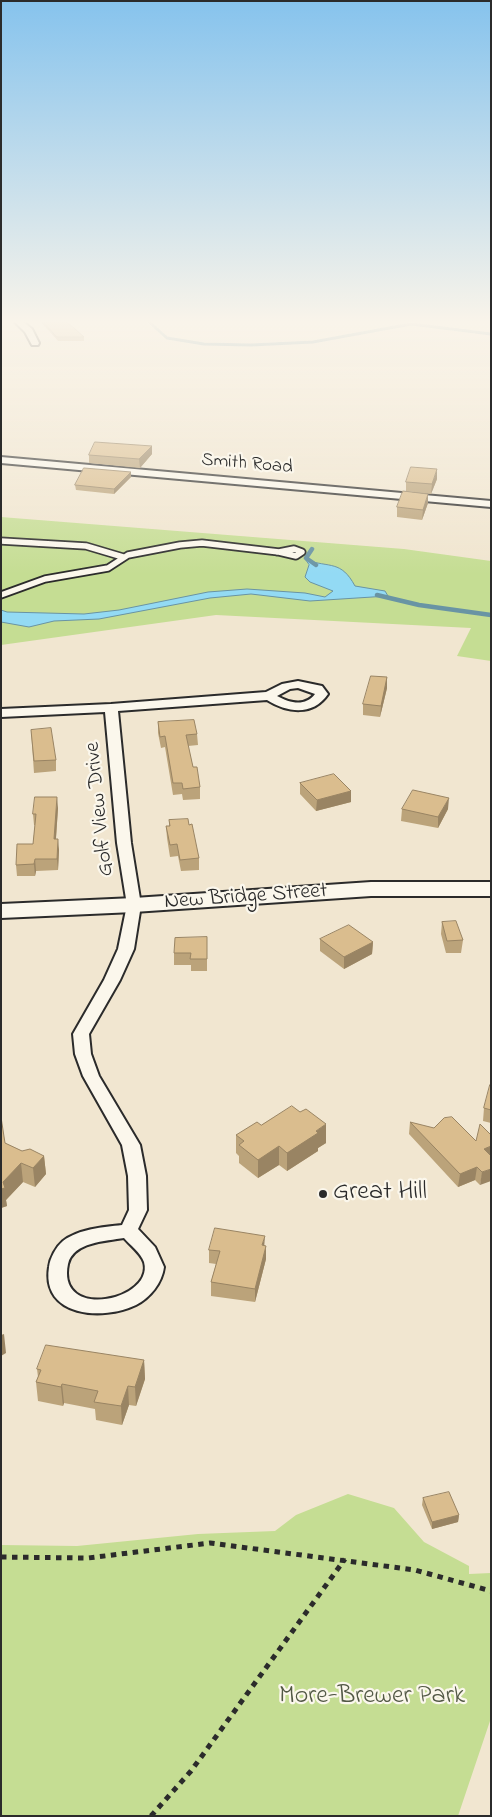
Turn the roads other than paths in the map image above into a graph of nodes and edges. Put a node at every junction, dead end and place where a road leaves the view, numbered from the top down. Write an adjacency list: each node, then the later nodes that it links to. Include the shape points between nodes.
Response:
1 (1, 460): 2 (street, Smith Road)
2 (491, 504)
3 (1, 541): 5 (lane, via 86,546)
4 (277, 552): 5 (lane, via 195,543)
5 (123, 557): 6 (lane, via 108,568 45,579)
6 (1, 595)
7 (269, 696): 8 (street, Golf View Drive)
8 (111, 708): 9 (street, Golf View Drive); 11 (street, Golf View Drive, via 124,843)
9 (1, 713)
10 (491, 889): 11 (street, New Bridge Street, via 371,889)
11 (134, 905): 12 (street, New Bridge Street); 13 (street, Golf View Drive, via 126,949 81,1034 83,1054 91,1076 131,1145 137,1176 138,1210)
12 (1, 911)
13 (128, 1231): 13 (street, via 88,1237 70,1246 59,1260 55,1276 62,1292 77,1304 98,1308 122,1305 141,1295 153,1277 153,1261)

